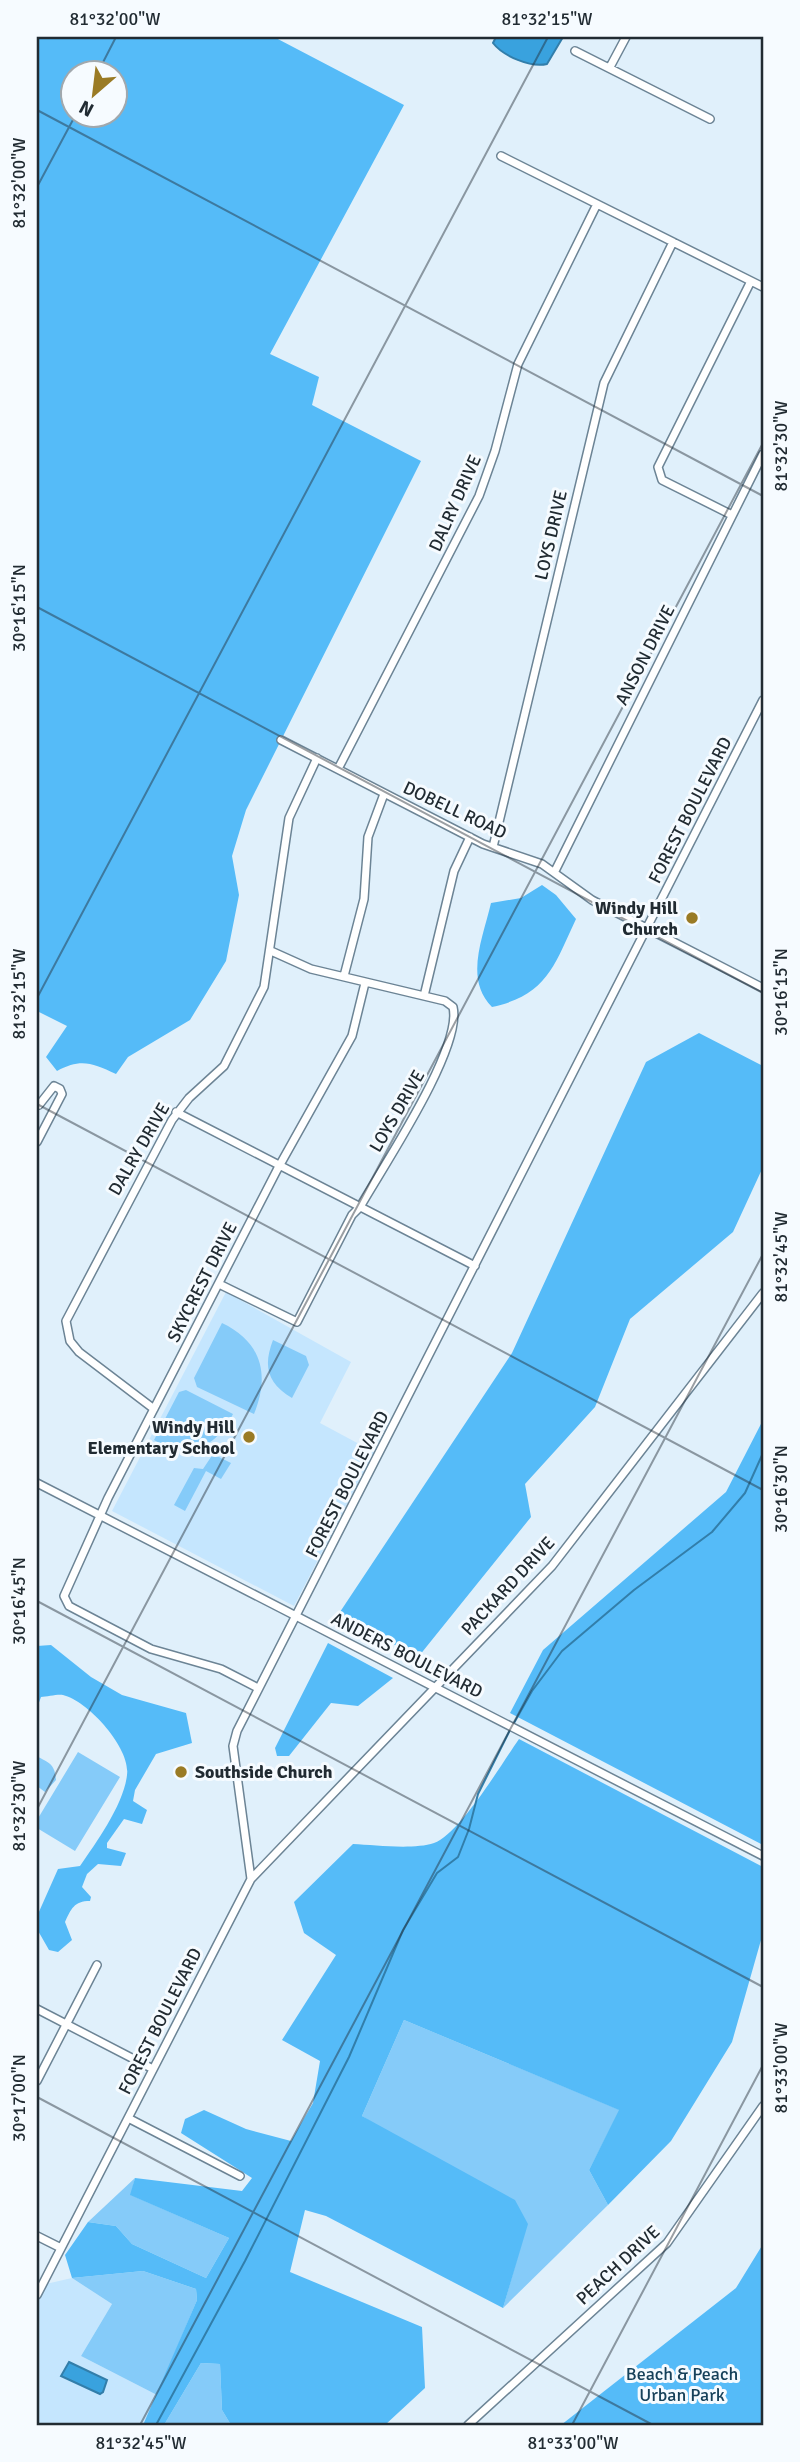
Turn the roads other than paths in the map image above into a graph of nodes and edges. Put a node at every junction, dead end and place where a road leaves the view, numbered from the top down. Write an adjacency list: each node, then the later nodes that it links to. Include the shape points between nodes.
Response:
1 (626, 37): 3 (street)
2 (575, 51): 3 (street)
3 (610, 67): 4 (street)
4 (710, 119)
5 (501, 156): 6 (street)
6 (597, 204): 7 (street); 15 (street, DALRY DRIVE, via 518,364 479,496)
7 (673, 242): 8 (street); 18 (street, LOYS DRIVE, via 604,383)
8 (751, 281): 9 (street); 11 (street, via 658,467 660,477)
9 (763, 287)
10 (763, 454): 11 (street, ANSON DRIVE)
11 (732, 515): 19 (street, ANSON DRIVE)
12 (763, 700): 20 (street, FOREST BOULEVARD)
13 (281, 740): 14 (street, DOBELL ROAD)
14 (317, 758): 15 (street, DOBELL ROAD); 21 (street, DALRY DRIVE, via 289,818)
15 (338, 768): 16 (street, DOBELL ROAD)
16 (384, 794): 17 (street, DOBELL ROAD); 22 (street, via 368,837 364,899)
17 (470, 837): 18 (street, DOBELL ROAD); 25 (street, via 454,871)
18 (493, 847): 19 (street, DOBELL ROAD)
19 (555, 872): 20 (street, DOBELL ROAD, via 592,900)
20 (647, 928): 24 (street, DOBELL ROAD); 32 (street, FOREST BOULEVARD)
21 (271, 951): 22 (street); 28 (street, DALRY DRIVE, via 262,992 228,1060)
22 (344, 976): 23 (street)
23 (365, 983): 25 (street); 30 (street, SKYCREST DRIVE, via 355,1030)
24 (763, 988)
25 (424, 996): 31 (street, LOYS DRIVE, via 445,1001 454,1010 441,1065)
26 (38, 1104): 27 (street); 27 (street, via 49,1089 60,1089)
27 (53, 1112): 29 (street)
28 (176, 1112): 30 (street); 35 (street, DALRY DRIVE, via 66,1321 70,1341 79,1352)
29 (37, 1142)
30 (281, 1166): 31 (street); 33 (street, SKYCREST DRIVE)
31 (360, 1207): 32 (street); 33 (street, LOYS DRIVE, via 296,1322)
32 (475, 1266): 38 (street, FOREST BOULEVARD)
33 (219, 1284): 35 (street, SKYCREST DRIVE)
34 (763, 1293): 40 (street, PACKARD DRIVE, via 552,1566)
35 (154, 1409): 37 (street, SKYCREST DRIVE)
36 (37, 1483): 37 (street, ANDERS BOULEVARD)
37 (102, 1516): 38 (street, ANDERS BOULEVARD); 39 (street, SKYCREST DRIVE, via 64,1596 69,1606 151,1649 221,1669)
38 (297, 1616): 39 (street, FOREST BOULEVARD); 40 (street, ANDERS BOULEVARD)
39 (258, 1688): 42 (street, FOREST BOULEVARD, via 233,1746)
40 (435, 1688): 41 (street, ANDERS BOULEVARD); 42 (street, PACKARD DRIVE)
41 (763, 1856)
42 (251, 1878): 46 (street, FOREST BOULEVARD)
43 (97, 1965): 45 (street)
44 (37, 2009): 45 (street)
45 (66, 2025): 46 (street); 47 (street)
46 (153, 2069): 49 (street, FOREST BOULEVARD)
47 (37, 2081)
48 (763, 2106): 54 (street, PEACH DRIVE, via 667,2243)
49 (128, 2118): 50 (street); 52 (street, FOREST BOULEVARD)
50 (240, 2176)
51 (37, 2236): 52 (street)
52 (61, 2248): 53 (street, FOREST BOULEVARD)
53 (37, 2295)
54 (468, 2425)

